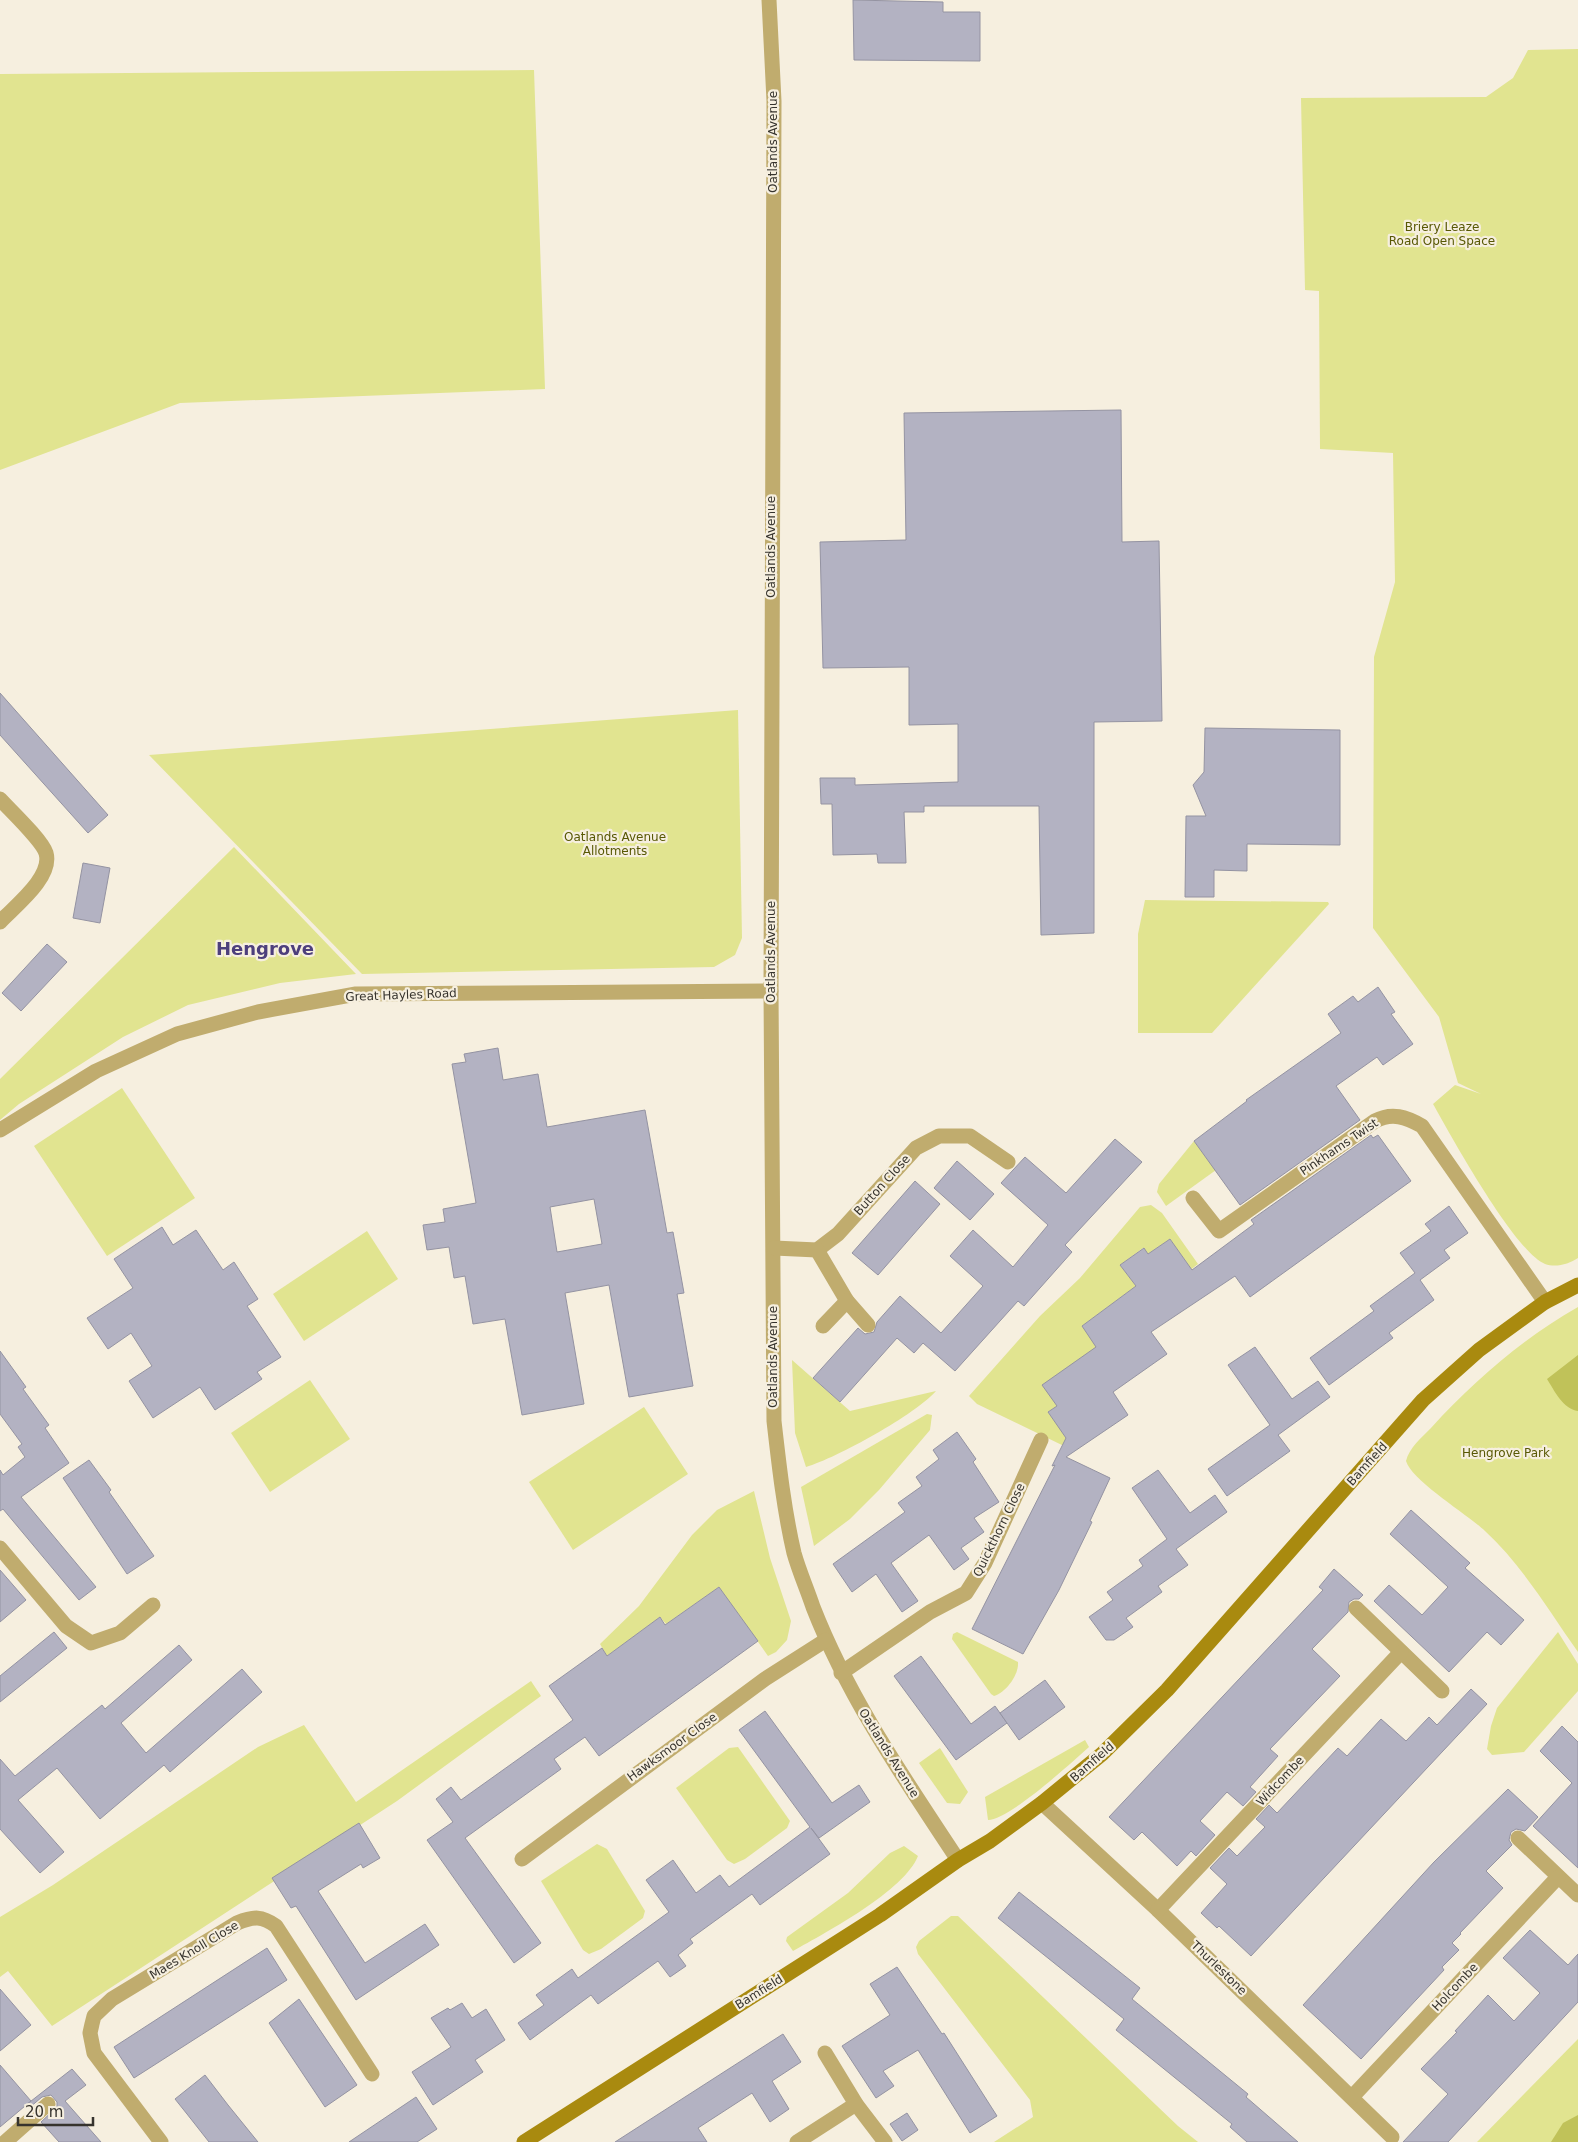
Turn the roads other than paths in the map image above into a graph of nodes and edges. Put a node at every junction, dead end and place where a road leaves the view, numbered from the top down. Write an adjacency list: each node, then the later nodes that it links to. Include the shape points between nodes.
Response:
1 (770, 0): 4 (street, Oatlands Avenue, via 774,101)
2 (0, 799): 3 (street, via 46,852 46,867 40,880)
3 (0, 922)
4 (770, 991): 5 (street, Great Hayles Road, via 346,995 258,1012 177,1034 96,1071); 8 (street, Oatlands Avenue)
5 (0, 1130)
6 (1008, 1162): 9 (street, Button Close, via 970,1136 939,1136 916,1148 838,1234)
7 (1193, 1198): 12 (street, Pinkhams Twist, via 1219,1231 1375,1121 1383,1117 1405,1116 1422,1126)
8 (774, 1248): 9 (street); 19 (street, Oatlands Avenue, via 774,1421 780,1478 794,1554)
9 (817, 1250): 11 (street)
10 (1578, 1285): 12 (street, Bamfield)
11 (847, 1301): 13 (street); 14 (street)
12 (1546, 1302): 23 (street, Bamfield, via 1478,1350 1423,1400 1167,1690 1102,1754)
13 (868, 1325)
14 (823, 1326)
15 (1041, 1440): 21 (street, Quickthorn Close, via 985,1563 966,1593 930,1612)
16 (0, 1548): 17 (street, via 66,1626 91,1643 120,1633)
17 (152, 1605)
18 (1356, 1608): 20 (street)
19 (826, 1640): 21 (street, Oatlands Avenue); 25 (street, Hawksmoor Close, via 764,1679)
20 (1401, 1652): 22 (street); 29 (street, Widcombe)
21 (841, 1673): 26 (street, Oatlands Avenue, via 875,1735)
22 (1442, 1691)
23 (1042, 1803): 26 (street, Bamfield); 29 (street, Thurlestone)
24 (1518, 1838): 27 (street)
25 (522, 1859)
26 (958, 1860): 38 (street, Bamfield, via 880,1916)
27 (1558, 1877): 28 (street); 32 (street, Holcombe)
28 (1578, 1895)
29 (1158, 1910): 32 (street, Thurlestone)
30 (825, 2053): 34 (street)
31 (372, 2074): 37 (street, Maes Knoll Close, via 276,1926 262,1917 251,1917 112,1999 94,2016 90,2033 94,2053)
32 (1352, 2097): 35 (street, Thurlestone)
33 (48, 2104): 36 (street)
34 (856, 2104): 39 (street); 40 (street)
35 (1392, 2136)
36 (5, 2142)
37 (160, 2142)
38 (524, 2142)
39 (796, 2142)
40 (884, 2142)

